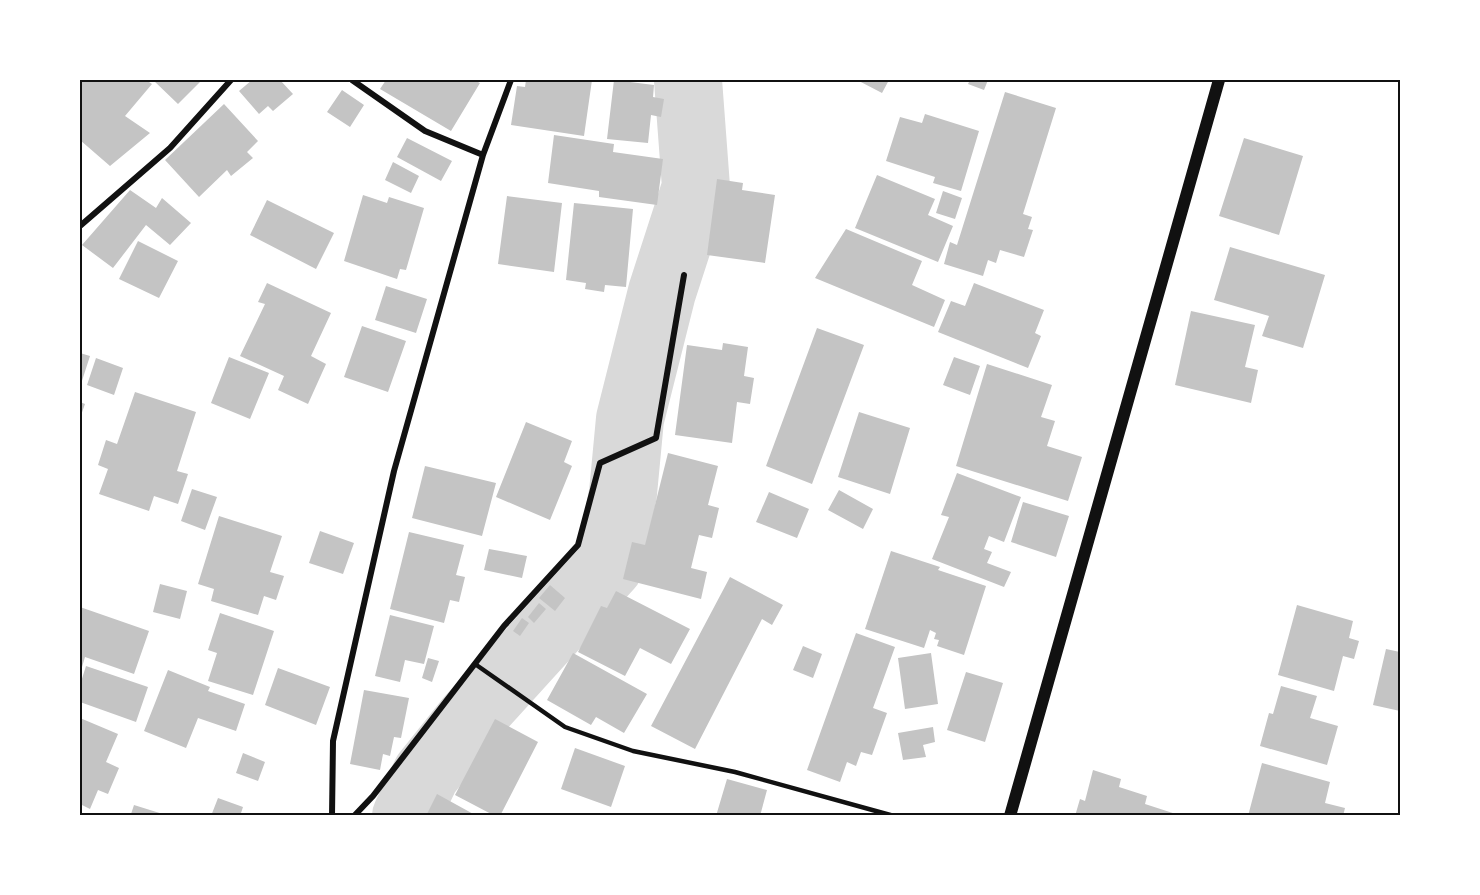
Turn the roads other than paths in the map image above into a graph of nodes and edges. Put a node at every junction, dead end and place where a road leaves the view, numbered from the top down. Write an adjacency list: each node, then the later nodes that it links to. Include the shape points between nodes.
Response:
1 (231, 80): 6 (street, via 170,148)
2 (352, 80): 5 (street, via 425,131)
3 (511, 80): 5 (street)
4 (1220, 80): 12 (main road)
5 (483, 154): 9 (street, via 394,471 333,741)
6 (80, 226)
7 (684, 274): 8 (street, via 656,438 600,463 578,545)
8 (475, 664): 10 (street); 11 (lane, via 565,727 633,751 735,772)
9 (332, 816)
10 (354, 816)
11 (894, 816)
12 (1010, 816)

